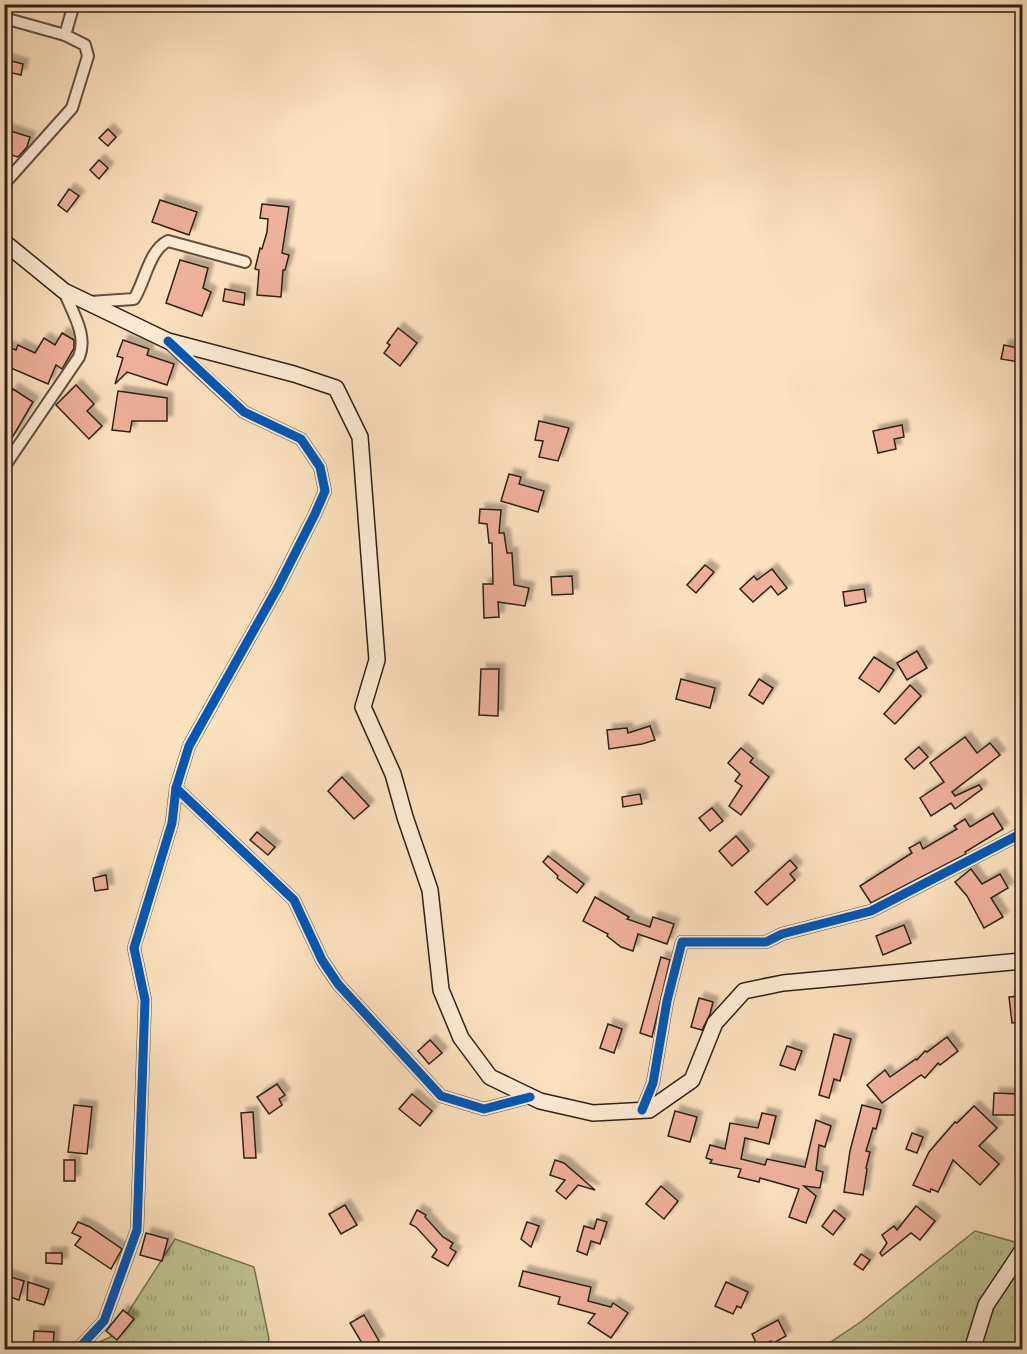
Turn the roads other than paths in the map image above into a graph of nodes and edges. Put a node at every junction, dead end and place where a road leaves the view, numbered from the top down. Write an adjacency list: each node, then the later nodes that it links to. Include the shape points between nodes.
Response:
1 (74, 4): 3 (street)
2 (4, 18): 3 (street)
3 (65, 35): 4 (street, via 86,45 88,56 72,108)
4 (4, 184)
5 (4, 242): 7 (main road)
6 (245, 262): 8 (street, via 168,241 154,255 134,299)
7 (64, 291): 8 (main road); 10 (street, via 83,349)
8 (86, 302): 9 (main road)
9 (168, 342): 11 (street, via 244,412 301,439 320,467 325,491 278,587 189,746); 14 (main road, via 336,388 360,437 378,660 363,707 393,774 430,890 441,990 461,1038 490,1077)
10 (4, 467)
11 (176, 788): 14 (street, via 294,900 322,960 338,984 441,1096 484,1109); 17 (street, via 172,823 134,948 145,1000 137,1230 104,1320)
12 (1023, 833): 15 (street, via 871,911 782,934 766,942 682,942 652,1083)
13 (1023, 961): 15 (main road, via 783,983 744,991 715,1023 692,1080 650,1110)
14 (530, 1096): 15 (main road, via 593,1113)
15 (642, 1110)
16 (1023, 1251): 18 (main road, via 986,1305)
17 (77, 1350)
18 (972, 1350)

